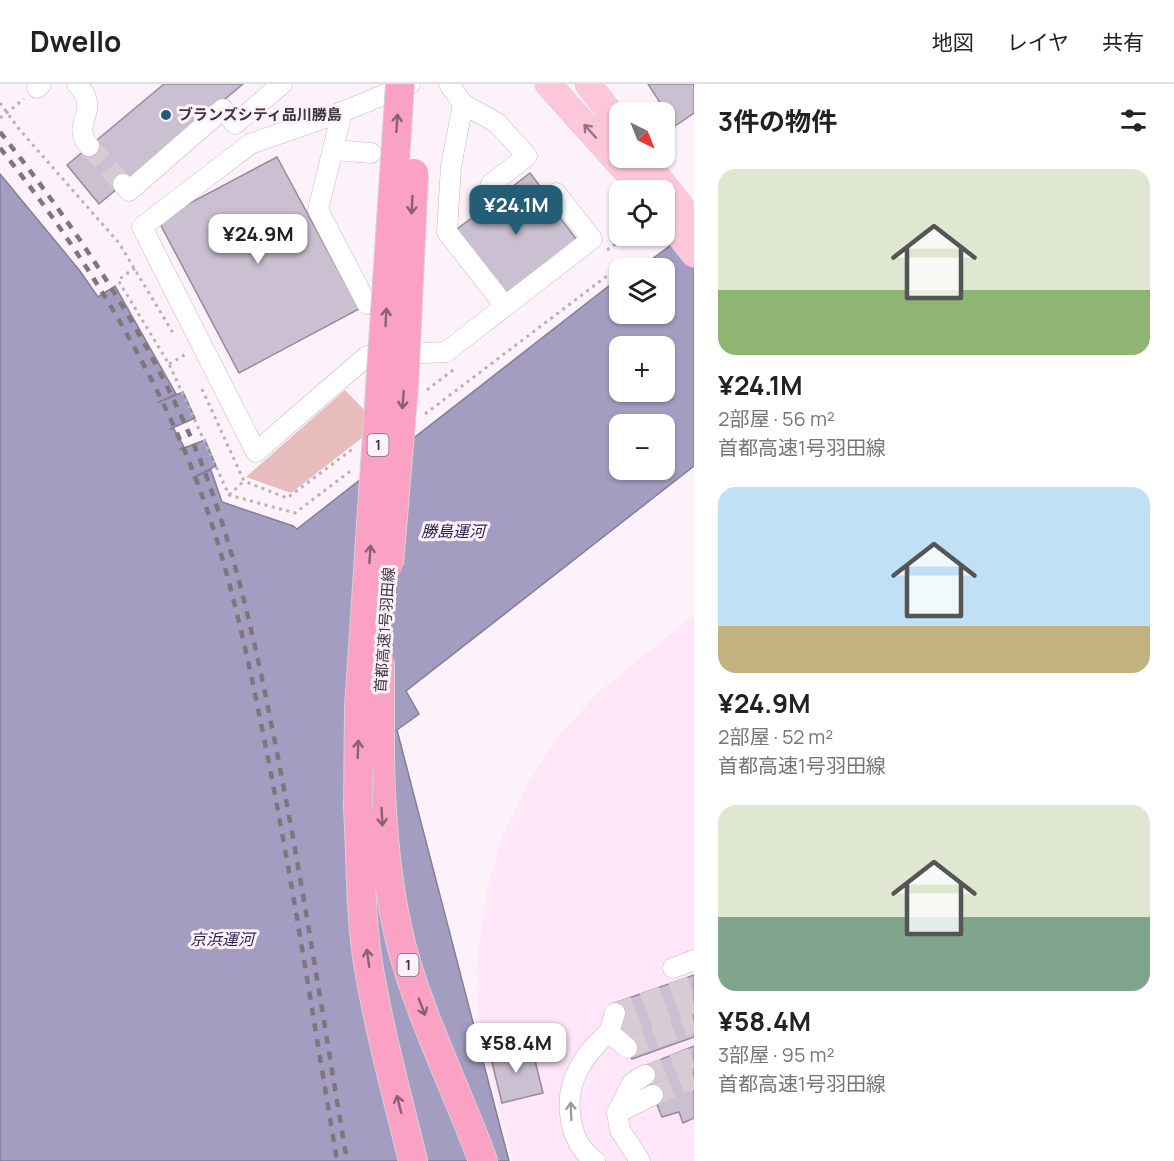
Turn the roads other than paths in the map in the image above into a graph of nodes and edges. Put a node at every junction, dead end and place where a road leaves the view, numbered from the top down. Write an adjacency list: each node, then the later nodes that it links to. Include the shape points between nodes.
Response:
1 (77, 84): 12 (lane, via 88,103 81,137)
2 (282, 84): 17 (lane, via 235,124 224,110 129,191)
3 (400, 84): 30 (highway, 首都高速1号羽田線 / 1, one-way to 3, bridge, via 368,962 357,774)
4 (410, 84): 10 (lane)
5 (419, 84): 31 (highway, 首都高速1号羽田線 / 1, one-way to 31, bridge, via 404,386 380,666 383,832 402,949)
6 (449, 84): 9 (lane)
7 (548, 84): 16 (main road, one-way to 7)
8 (588, 84): 11 (main road)
9 (463, 104): 18 (lane, via 497,123 527,156); 23 (lane, via 451,166 447,232)
10 (342, 112): 13 (lane); 23 (lane, via 250,144 142,227 256,452 367,356 446,352)
11 (609, 112)
12 (89, 146)
13 (333, 150): 14 (lane); 22 (lane, via 318,210)
14 (371, 153)
15 (649, 168): 20 (main road)
16 (634, 180)
17 (123, 184)
18 (491, 184)
19 (556, 192): 23 (lane, via 592,239)
20 (678, 217): 21 (main road)
21 (694, 254)
22 (367, 304)
23 (506, 306)
24 (694, 960): 25 (lane)
25 (673, 968)
26 (627, 1048): 32 (lane, one-way to 26, via 572,1134 571,1094 578,1070 591,1049 615,1024)
27 (645, 1075): 29 (lane, via 632,1083)
28 (655, 1099): 29 (lane)
29 (617, 1113): 33 (lane, via 620,1130)
30 (413, 1161)
31 (483, 1161)
32 (595, 1161)
33 (640, 1161)

